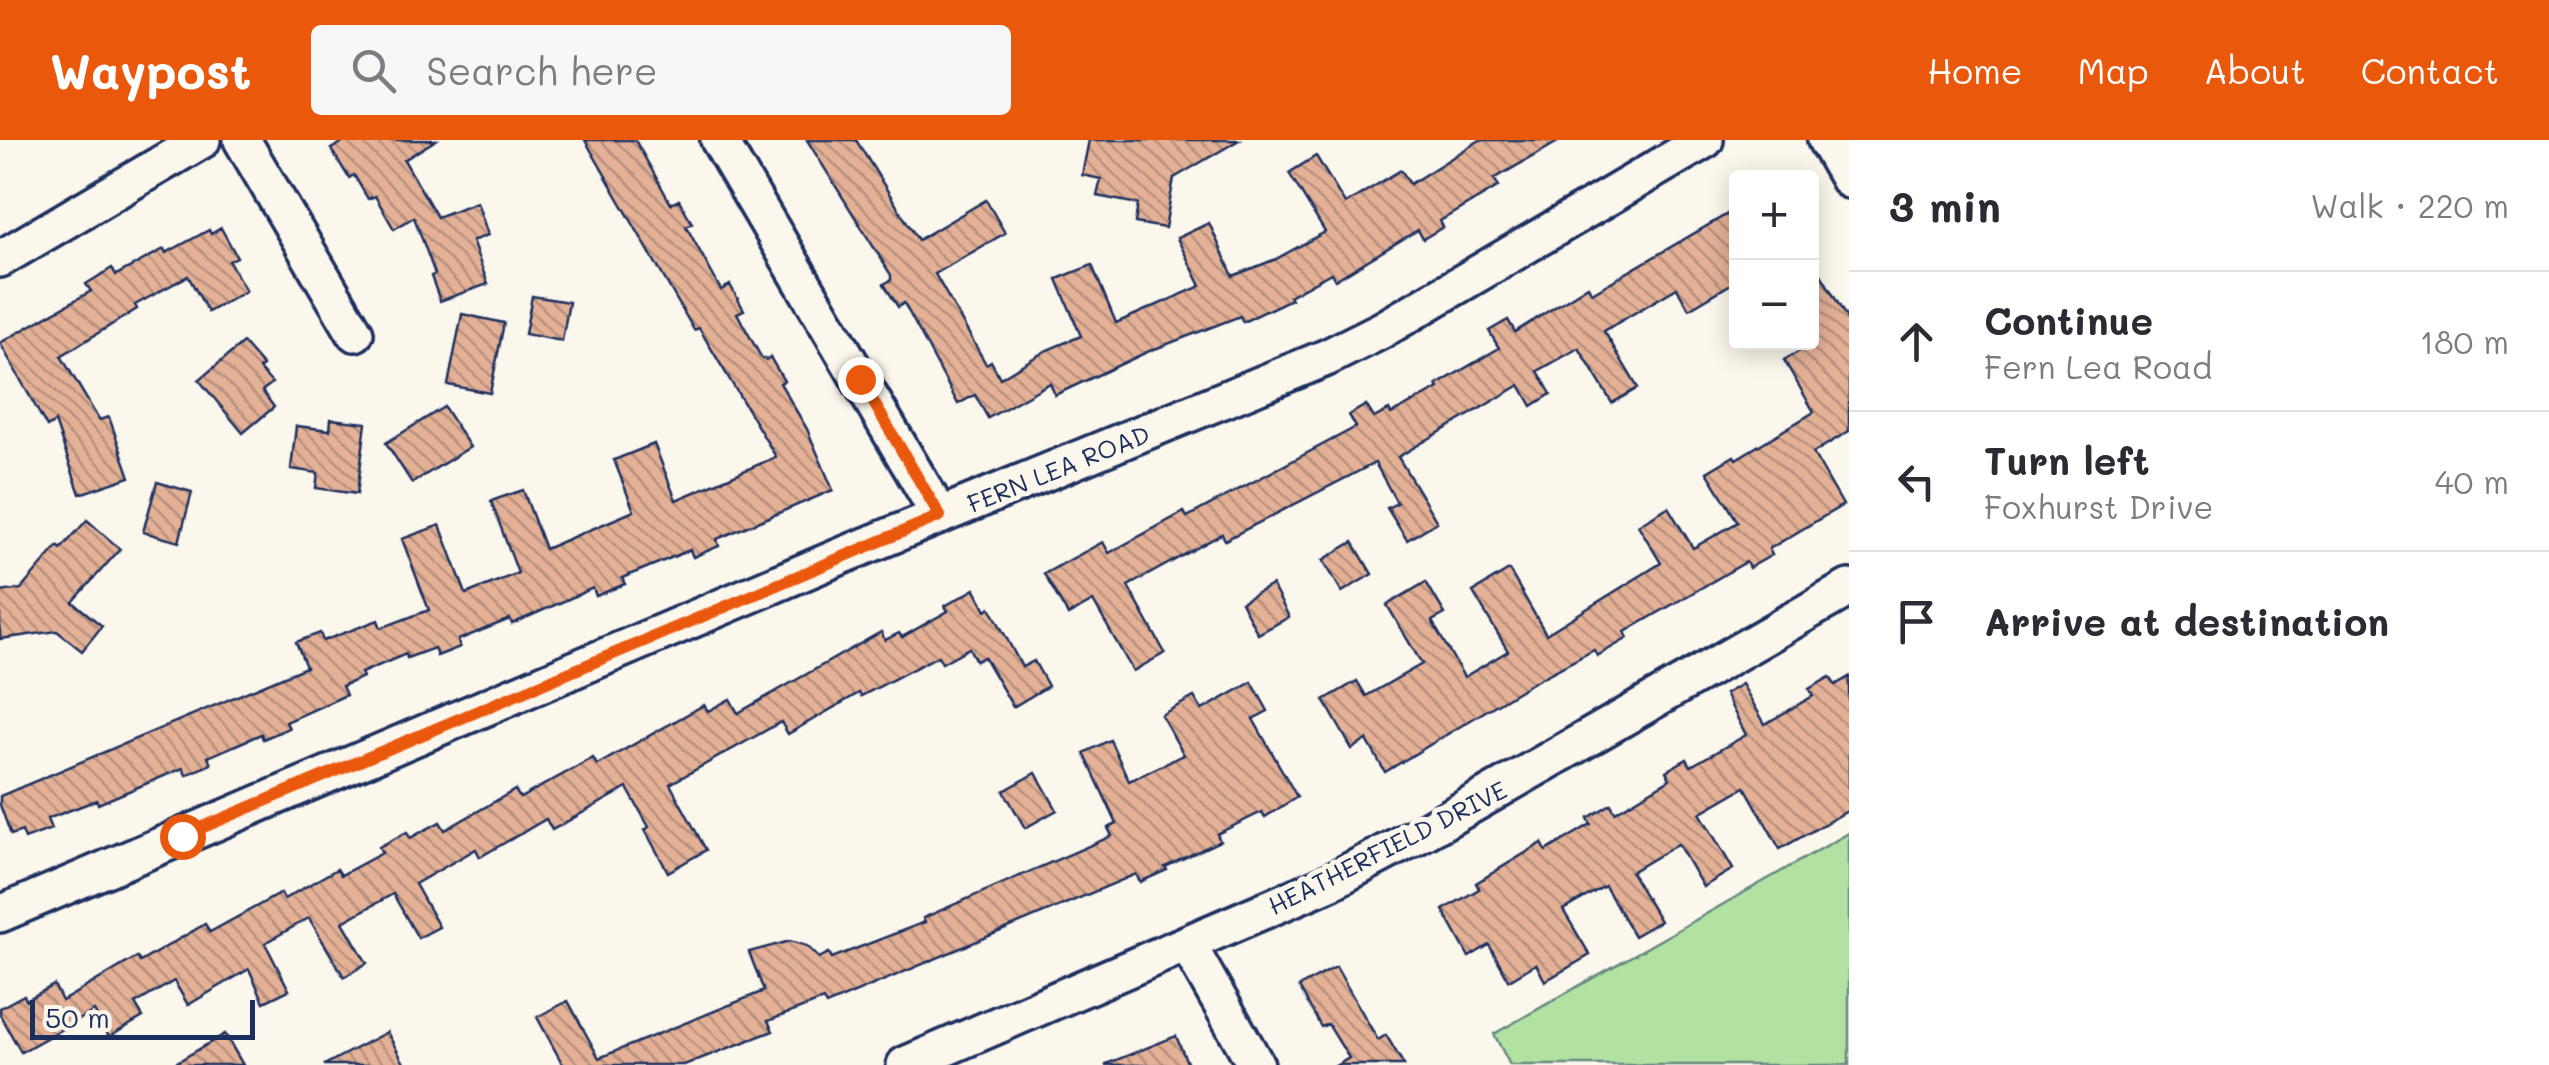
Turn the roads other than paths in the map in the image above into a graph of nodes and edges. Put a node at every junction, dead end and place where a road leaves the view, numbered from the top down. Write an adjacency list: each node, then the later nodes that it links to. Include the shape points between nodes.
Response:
1 (202, 140): 7 (street)
2 (242, 140): 8 (street)
3 (720, 140): 9 (street)
4 (1705, 140): 9 (street, FERN LEA ROAD, via 1328,357)
5 (1826, 140): 6 (street)
6 (1849, 180)
7 (0, 259)
8 (355, 334)
9 (940, 516): 11 (street, FERN LEA ROAD)
10 (1849, 588): 12 (street, HEATHERFIELD DRIVE, via 1426,832)
11 (0, 914)
12 (1188, 945): 13 (street, HEATHERFIELD DRIVE); 14 (street)
13 (905, 1065)
14 (1256, 1065)

